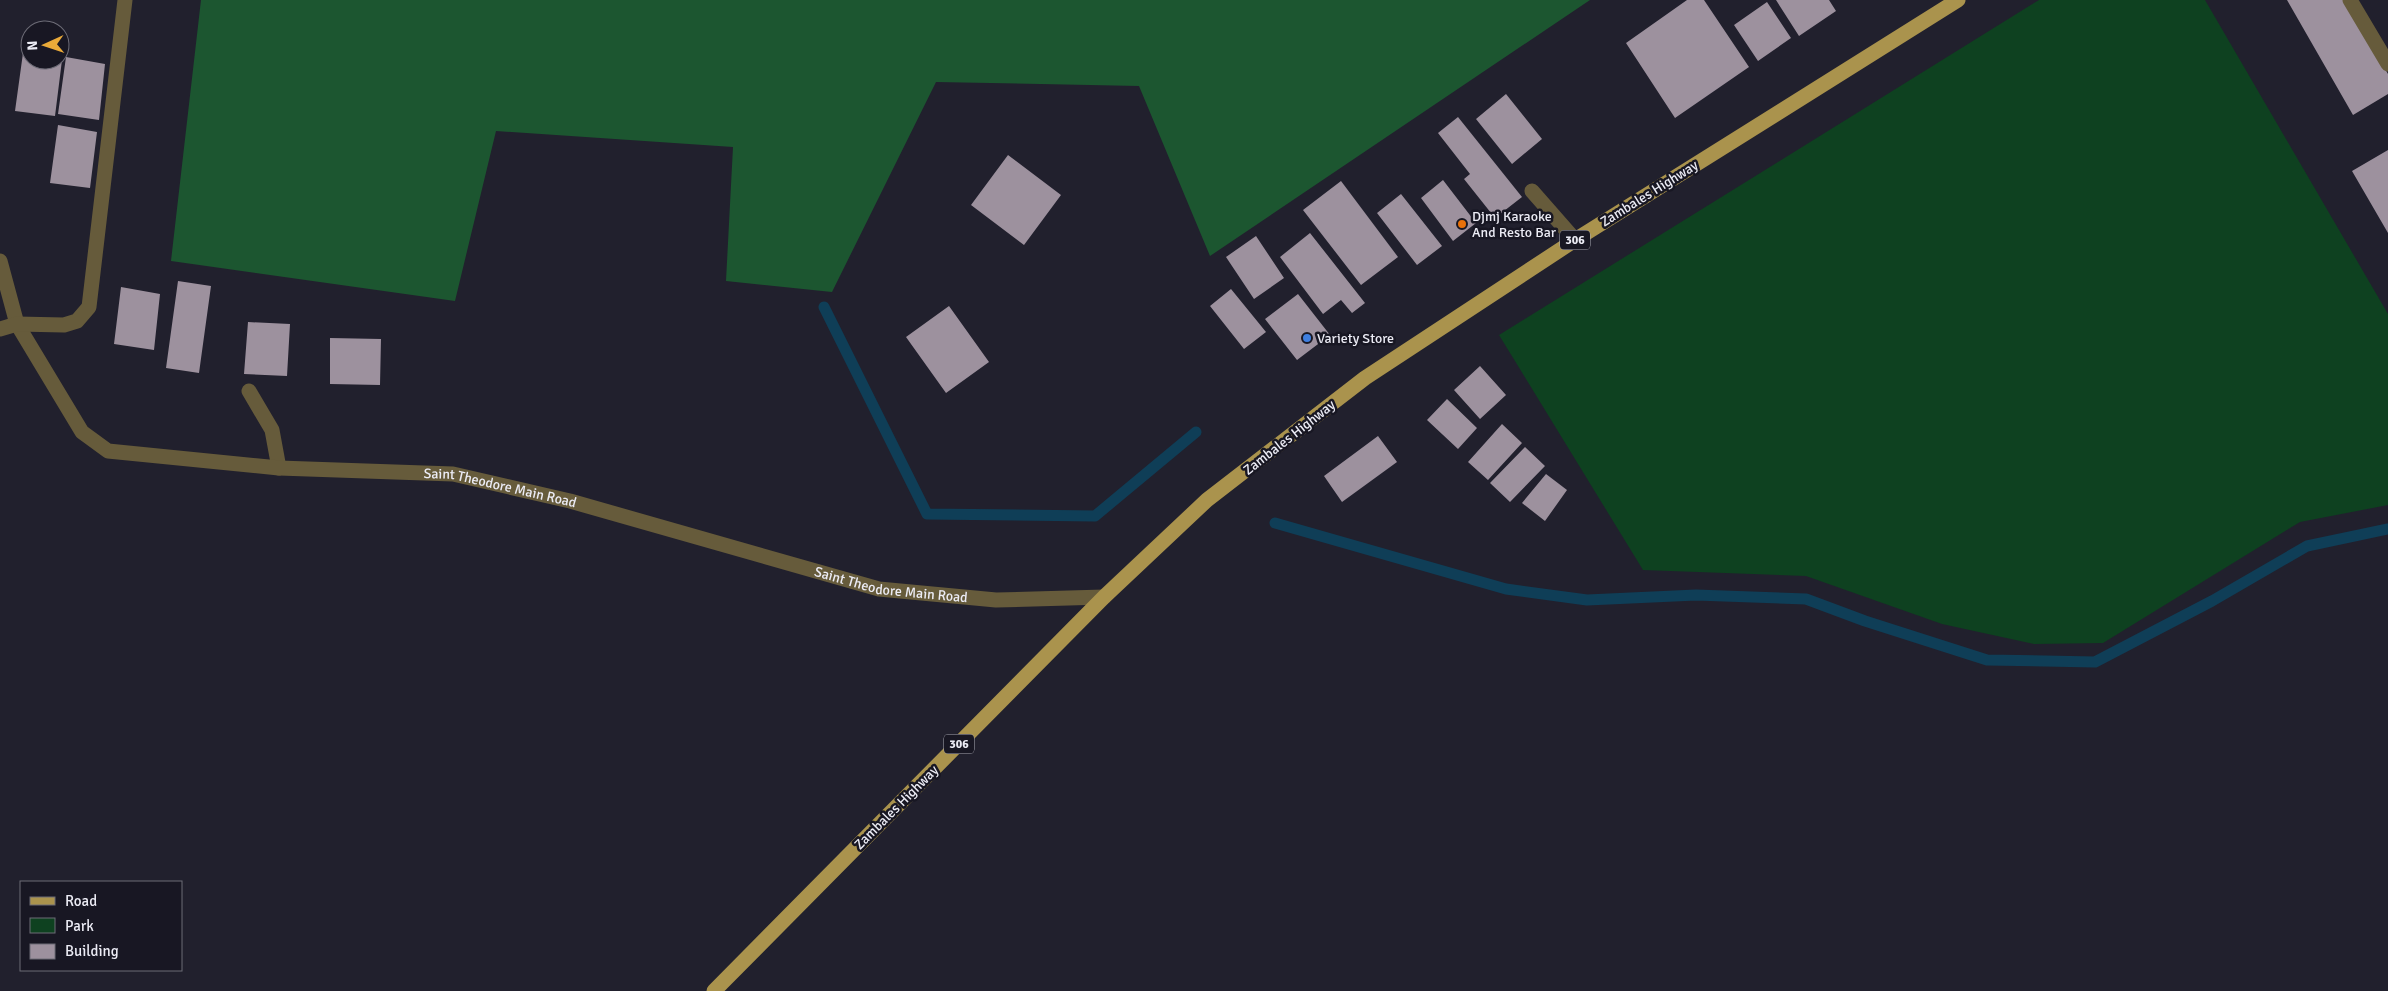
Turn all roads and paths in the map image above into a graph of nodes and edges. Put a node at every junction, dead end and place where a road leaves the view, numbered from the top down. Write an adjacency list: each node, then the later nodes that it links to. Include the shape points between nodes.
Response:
1 (125, 0): 8 (street, via 89,307 76,321 64,325)
2 (1958, 0): 6 (main road, Zambales Highway / 306)
3 (2350, 0): 4 (street)
4 (2388, 64)
5 (1532, 191): 6 (street)
6 (1575, 240): 12 (main road, Zambales Highway / 306, via 1365,378 1207,500)
7 (0, 260): 8 (street, Saint Theodore Main Road)
8 (17, 324): 9 (street); 11 (street, Saint Theodore Main Road, via 82,432 108,451)
9 (0, 329)
10 (249, 391): 11 (street, via 272,430)
11 (278, 468): 12 (street, Saint Theodore Main Road, via 453,474 588,506 879,589 996,600)
12 (1104, 597): 13 (main road, Zambales Highway / 306)
13 (714, 991)

